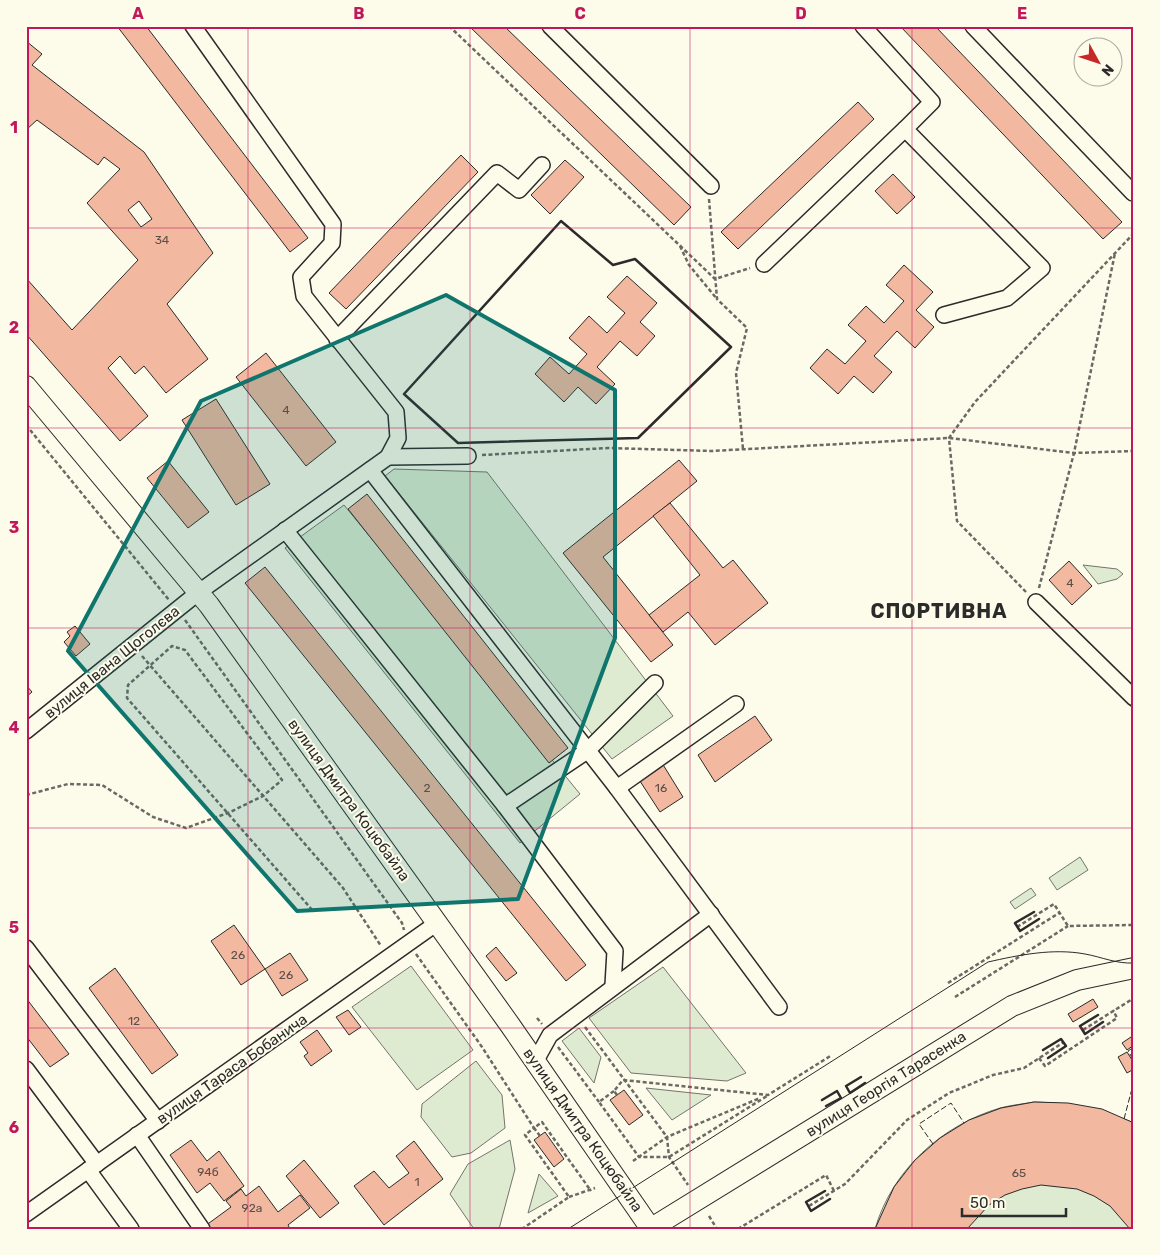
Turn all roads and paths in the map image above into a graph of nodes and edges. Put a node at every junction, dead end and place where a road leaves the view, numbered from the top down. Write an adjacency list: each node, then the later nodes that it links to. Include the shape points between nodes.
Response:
1 (193, 26): 17 (street, via 333,224 332,243 301,277 304,296)
2 (449, 26): 11 (path)
3 (550, 26): 8 (street)
4 (863, 26): 6 (street, via 932,102)
5 (973, 26): 9 (street)
6 (905, 129): 13 (street); 16 (street, via 1042,268 1007,298)
7 (542, 165): 17 (street, via 519,190 497,173)
8 (710, 190): 14 (path)
9 (1133, 194)
10 (1134, 233): 12 (path)
11 (680, 245): 14 (path); 15 (path, via 689,265)
12 (1116, 252): 20 (path, via 975,402); 23 (path)
13 (764, 264): 14 (path)
14 (715, 279): 15 (path)
15 (717, 299): 21 (path, via 747,328 736,373)
16 (944, 315)
17 (336, 339): 25 (street, via 396,412 398,438)
18 (26, 386): 28 (main road, вулиця Дмитра Коцюбайла)
19 (26, 425): 30 (path)
20 (949, 438): 21 (path); 23 (path); 29 (path, via 957,521)
21 (743, 448): 24 (path, via 712,451 608,448)
22 (1134, 451): 23 (path)
23 (1074, 453): 29 (path)
24 (468, 456): 25 (street)
25 (388, 457): 26 (street, вулиця Івана Щоголєва)
26 (370, 470): 27 (street, вулиця Івана Щоголєва); 37 (street)
27 (285, 530): 28 (street, вулиця Івана Щоголєва); 41 (street)
28 (199, 592): 30 (street, вулиця Івана Щоголєва); 46 (main road, вулиця Дмитра Коцюбайла)
29 (1036, 602): 34 (street)
30 (177, 610): 31 (street, вулиця Івана Щоголєва); 50 (path, via 402,923)
31 (133, 645): 32 (path); 36 (street, вулиця Івана Щоголєва)
32 (150, 664): 40 (path); 40 (path, via 172,646 185,650 282,780); 42 (path, via 128,685 127,698)
33 (655, 683): 37 (street)
34 (1134, 698)
35 (736, 704): 38 (street)
36 (26, 731)
37 (587, 751): 38 (street); 41 (street)
38 (617, 788): 45 (street)
39 (26, 795): 42 (path, via 68,784 102,785 153,817 186,828)
40 (263, 796): 42 (path); 52 (path, via 343,888)
41 (505, 806): 55 (street, via 615,951)
42 (228, 813): 43 (path)
43 (314, 912)
44 (1059, 913): 48 (path); 49 (path, via 1054,904); 54 (path)
45 (710, 914): 55 (street); 58 (street)
46 (437, 923): 50 (street, вулиця Тараса Бобанича); 64 (main road, вулиця Дмитра Коцюбайла)
47 (1134, 925): 48 (path)
48 (1068, 926): 56 (path)
49 (1017, 927)
50 (408, 945): 52 (street, вулиця Тараса Бобанича); 76 (path, via 482,1047)
51 (26, 948): 75 (street)
52 (389, 958): 75 (street, вулиця Тараса Бобанича)
53 (1134, 968): 95 (main road, вулиця Георгія Тарасенка, via 1077,980 1012,1006)
54 (948, 983)
55 (613, 985): 60 (street)
56 (955, 997)
57 (1134, 998): 59 (path)
58 (779, 1007)
59 (1112, 1010): 62 (path); 67 (path, via 1117,1018 1045,1066)
60 (576, 1015): 63 (street); 70 (path)
61 (537, 1018): 63 (path)
62 (1082, 1030)
63 (550, 1035): 64 (street); 68 (street); 74 (path)
64 (520, 1040): 68 (main road, вулиця Дмитра Коцюбайла)
65 (1064, 1042): 67 (path)
66 (832, 1055): 73 (path)
67 (1040, 1058): 87 (path, via 1024,1068 993,1075 949,1093 907,1120 845,1184)
68 (535, 1062): 95 (main road, вулиця Дмитра Коцюбайла)
69 (26, 1070): 83 (street)
70 (623, 1080): 71 (path); 73 (path); 79 (path)
71 (614, 1090): 72 (path); 74 (path)
72 (617, 1095)
73 (768, 1095): 79 (path); 80 (path)
74 (599, 1102): 81 (path)
75 (158, 1121): 77 (street, вулиця Тараса Бобанича)
76 (534, 1128): 78 (path); 86 (path, via 542,1122); 88 (path, via 525,1135)
77 (138, 1135): 83 (street, вулиця Тараса Бобанича); 93 (street)
78 (540, 1136)
79 (667, 1137): 80 (path); 81 (path)
80 (669, 1157): 81 (path); 84 (path)
81 (639, 1158): 82 (path)
82 (633, 1161)
83 (92, 1167): 89 (street, вулиця Тараса Бобанича); 92 (street)
84 (688, 1185)
85 (595, 1188): 86 (path)
86 (591, 1190): 88 (path)
87 (834, 1190): 90 (path); 97 (path, via 826,1176)
88 (569, 1197): 94 (path)
89 (29, 1206)
90 (809, 1206)
91 (708, 1216): 96 (path)
92 (131, 1229)
93 (202, 1229)
94 (522, 1229)
95 (651, 1229)
96 (717, 1229)
97 (738, 1229)

